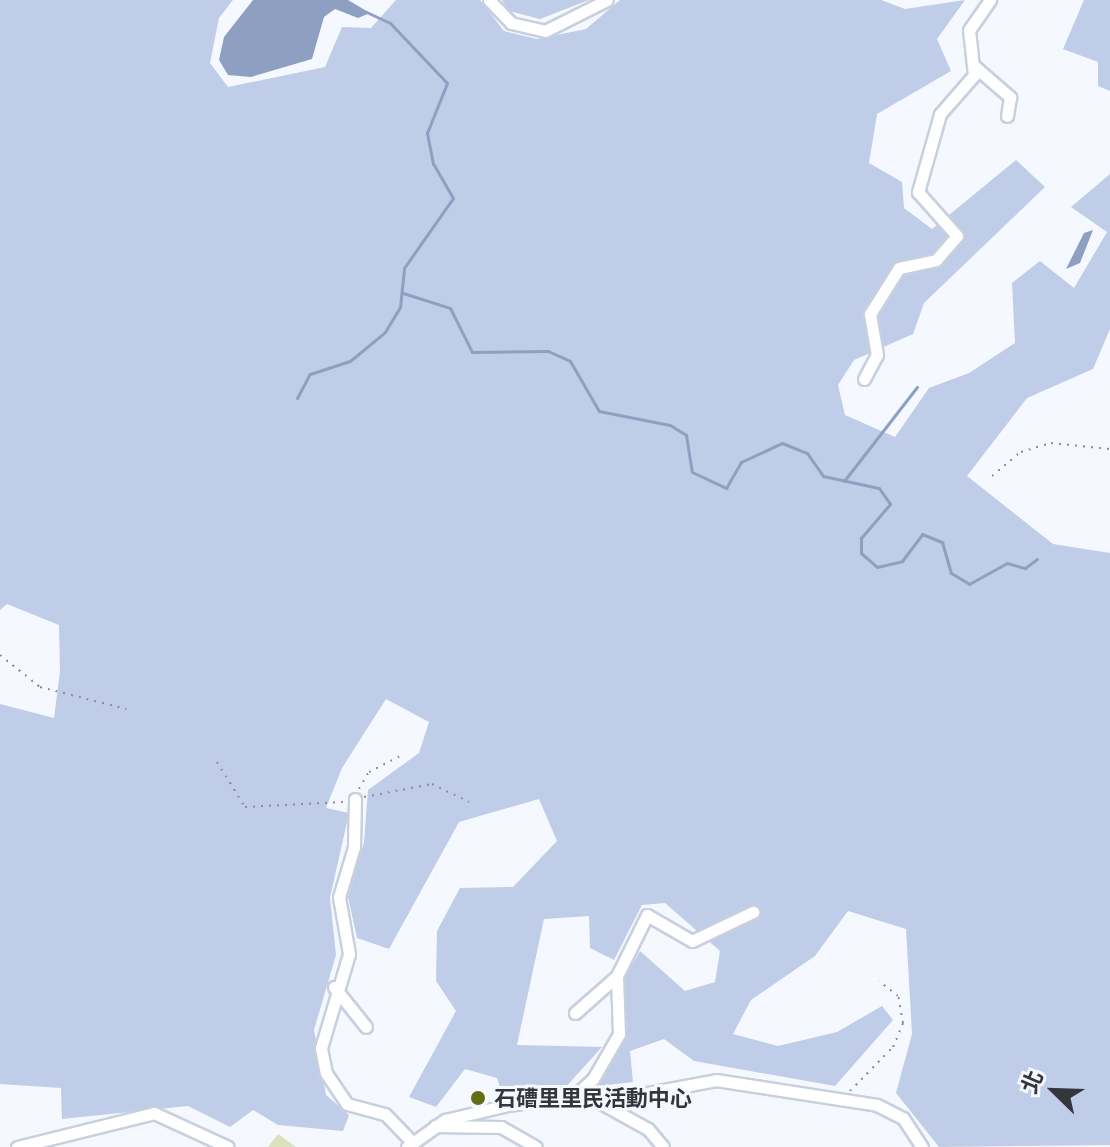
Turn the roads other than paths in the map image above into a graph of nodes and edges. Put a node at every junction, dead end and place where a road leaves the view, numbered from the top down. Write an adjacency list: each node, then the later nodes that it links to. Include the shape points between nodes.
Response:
1 (489, 0): 2 (lane, via 511,23 545,31)
2 (607, 0)
3 (990, 0): 4 (lane, via 969,30)
4 (974, 66): 5 (lane, via 1010,97); 6 (lane, via 967,85 940,114 918,192 957,236 936,260 899,268 870,314 877,355)
5 (1007, 116)
6 (864, 379)
7 (355, 799): 10 (lane, via 354,847 339,897 349,954)
8 (753, 912): 9 (lane, via 692,941 647,915)
9 (617, 976): 11 (lane); 13 (lane, via 619,1034 593,1079)
10 (334, 987): 12 (lane); 16 (lane, via 321,1048 326,1073 347,1104 385,1114)
11 (575, 1013)
12 (366, 1027)
13 (574, 1096): 14 (lane); 15 (lane)
14 (599, 1102): 20 (lane, via 648,1129); 21 (lane, via 716,1080 845,1099 903,1118)
15 (435, 1126): 16 (lane); 19 (lane, via 501,1127)
16 (410, 1144)
17 (17, 1147): 18 (lane, via 154,1113)
18 (228, 1147)
19 (536, 1147)
20 (663, 1147)
21 (922, 1147)

